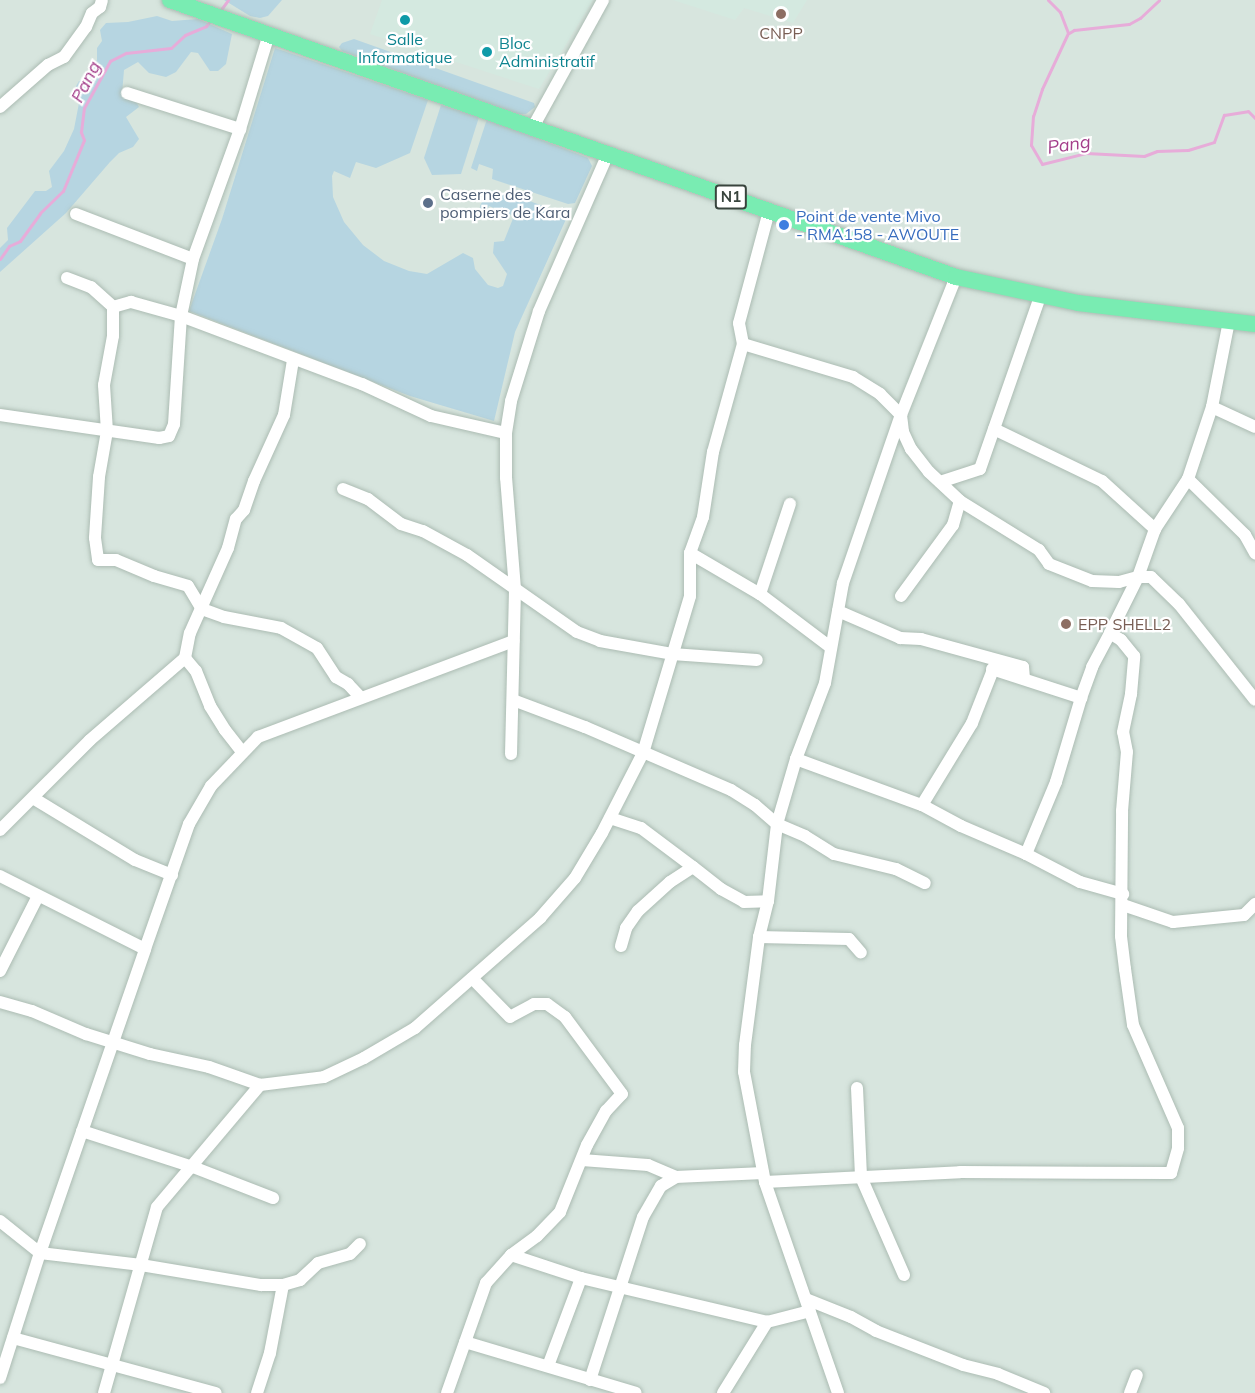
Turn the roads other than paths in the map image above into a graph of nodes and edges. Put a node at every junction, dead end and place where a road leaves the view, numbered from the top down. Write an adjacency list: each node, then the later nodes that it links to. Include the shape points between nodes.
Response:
1 (102, 0): 6 (street, via 64,57 48,65)
2 (170, 0): 4 (highway, N1)
3 (603, 0): 7 (street)
4 (269, 34): 7 (highway, N1); 8 (street)
5 (127, 93): 8 (street)
6 (0, 107)
7 (533, 127): 9 (highway, N1)
8 (240, 129): 12 (street)
9 (609, 154): 10 (highway, N1); 28 (street, via 538,311 511,401)
10 (769, 211): 13 (highway, N1); 20 (street, via 738,323)
11 (76, 214): 12 (street)
12 (193, 259): 17 (street)
13 (956, 277): 15 (highway, N1); 24 (street)
14 (67, 278): 16 (street, via 91,287)
15 (1040, 297): 18 (highway, N1); 26 (street)
16 (113, 308): 17 (street, via 131,302); 27 (street, via 113,336 104,385)
17 (181, 316): 21 (street); 27 (street, via 170,436)
18 (1229, 321): 19 (highway, N1); 22 (street)
19 (1255, 324)
20 (742, 344): 24 (street, via 852,377 880,394); 35 (street, via 713,452 703,517)
21 (293, 360): 28 (street, via 362,384 431,416); 41 (street, via 284,415 244,510 236,519)
22 (1212, 406): 25 (street); 29 (street)
23 (0, 415): 27 (street)
24 (901, 415): 30 (street, via 911,449); 42 (street, via 843,583)
25 (1255, 427)
26 (994, 429): 30 (street, via 980,469); 34 (street, via 1102,480)
27 (107, 431): 41 (street, via 99,477 95,538 98,560 116,560 188,586)
28 (506, 433): 38 (street)
29 (1188, 479): 34 (street); 36 (street, via 1245,535)
30 (940, 482): 32 (street)
31 (343, 489): 38 (street, via 368,499 401,524 423,531 467,555)
32 (960, 501): 37 (street, via 1039,550 1049,564 1092,581 1119,582); 40 (street, via 953,525)
33 (790, 504): 39 (street)
34 (1155, 529): 37 (street)
35 (690, 553): 39 (street); 46 (street, via 690,596)
36 (1255, 553)
37 (1138, 576): 43 (street); 53 (street, via 1151,577 1179,604)
38 (515, 589): 44 (street); 46 (street, via 577,632 600,641)
39 (760, 594): 45 (street)
40 (901, 596)
41 (202, 609): 47 (street, via 190,633); 50 (street, via 281,628 306,641 317,648 336,677)
42 (838, 611): 45 (street); 49 (street, via 900,638 921,639)
43 (1110, 633): 51 (street); 69 (street, via 1134,656 1124,732 1127,752 1122,811)
44 (514, 641): 50 (street); 52 (street)
45 (831, 647): 57 (street, via 825,683)
46 (672, 654): 48 (street); 55 (street)
47 (185, 658): 54 (street, via 196,670 210,706); 58 (street, via 90,740)
48 (757, 660)
49 (995, 665): 51 (street, via 1023,667 1024,679); 59 (street, via 972,723)
50 (360, 697): 54 (street, via 258,737)
51 (1081, 698): 63 (street, via 1056,782)
52 (513, 700): 55 (street); 56 (street)
53 (1255, 700)
54 (242, 752): 65 (street, via 211,786 189,824)
55 (643, 753): 60 (street); 61 (street, via 731,790)
56 (510, 754)
57 (796, 759): 59 (street); 61 (street)
58 (33, 798): 62 (street); 65 (street, via 135,860)
59 (922, 805): 63 (street)
60 (610, 818): 64 (street, via 640,828); 77 (street, via 575,878 540,918)
61 (777, 824): 67 (street, via 834,854 896,869); 70 (street)
62 (0, 830)
63 (1026, 854): 69 (street)
64 (693, 867): 70 (street, via 721,890 744,902); 73 (street, via 638,911 626,928)
65 (172, 875): 74 (street)
66 (0, 876): 68 (street)
67 (925, 883)
68 (38, 896): 74 (street); 76 (street)
69 (1123, 900): 71 (street, via 1173,922 1244,915); 86 (street, via 1121,936 1133,1025 1178,1128 1178,1148 1171,1173 1084,1171)
70 (768, 901): 72 (street)
71 (1255, 904)
72 (759, 937): 75 (street, via 849,939); 87 (street, via 744,1072)
73 (621, 945)
74 (145, 949): 79 (street)
75 (861, 953)
76 (0, 971)
77 (472, 978): 80 (street, via 415,1028 364,1058 324,1077); 83 (street, via 510,1017 534,1004 547,1004 565,1017 622,1094 606,1111)
78 (0, 1002): 79 (street)
79 (114, 1041): 80 (street); 82 (street)
80 (260, 1085): 84 (street)
81 (857, 1088): 86 (street)
82 (82, 1131): 84 (street); 91 (street)
83 (582, 1160): 85 (street, via 648,1165); 92 (street, via 560,1212)
84 (193, 1167): 88 (street); 93 (street, via 158,1207)
85 (676, 1177): 87 (street); 97 (street, via 661,1186 643,1217)
86 (861, 1177): 87 (street); 94 (street)
87 (764, 1178): 98 (street)
88 (273, 1198)
89 (0, 1221): 91 (street)
90 (360, 1244): 96 (street, via 350,1254 318,1263 300,1280)
91 (40, 1253): 93 (street); 100 (street)
92 (511, 1255): 95 (street); 101 (street, via 486,1283)
93 (141, 1265): 96 (street, via 261,1285); 102 (street)
94 (904, 1275)
95 (581, 1278): 97 (street); 103 (street)
96 (283, 1285): 109 (street, via 270,1353)
97 (619, 1287): 99 (street); 106 (street)
98 (808, 1305): 99 (street); 113 (street); 114 (street, via 850,1317 876,1331)
99 (767, 1322): 112 (street)
100 (13, 1338): 102 (street); 105 (street)
101 (465, 1342): 103 (street); 110 (street)
102 (110, 1365): 107 (street); 108 (street)
103 (548, 1366): 106 (street)
104 (1137, 1375): 115 (street)
105 (0, 1378)
106 (590, 1380): 111 (street)
107 (104, 1393)
108 (216, 1393)
109 (257, 1393)
110 (447, 1393)
111 (636, 1393)
112 (723, 1393)
113 (838, 1393)
114 (1044, 1393)
115 (1130, 1393)

